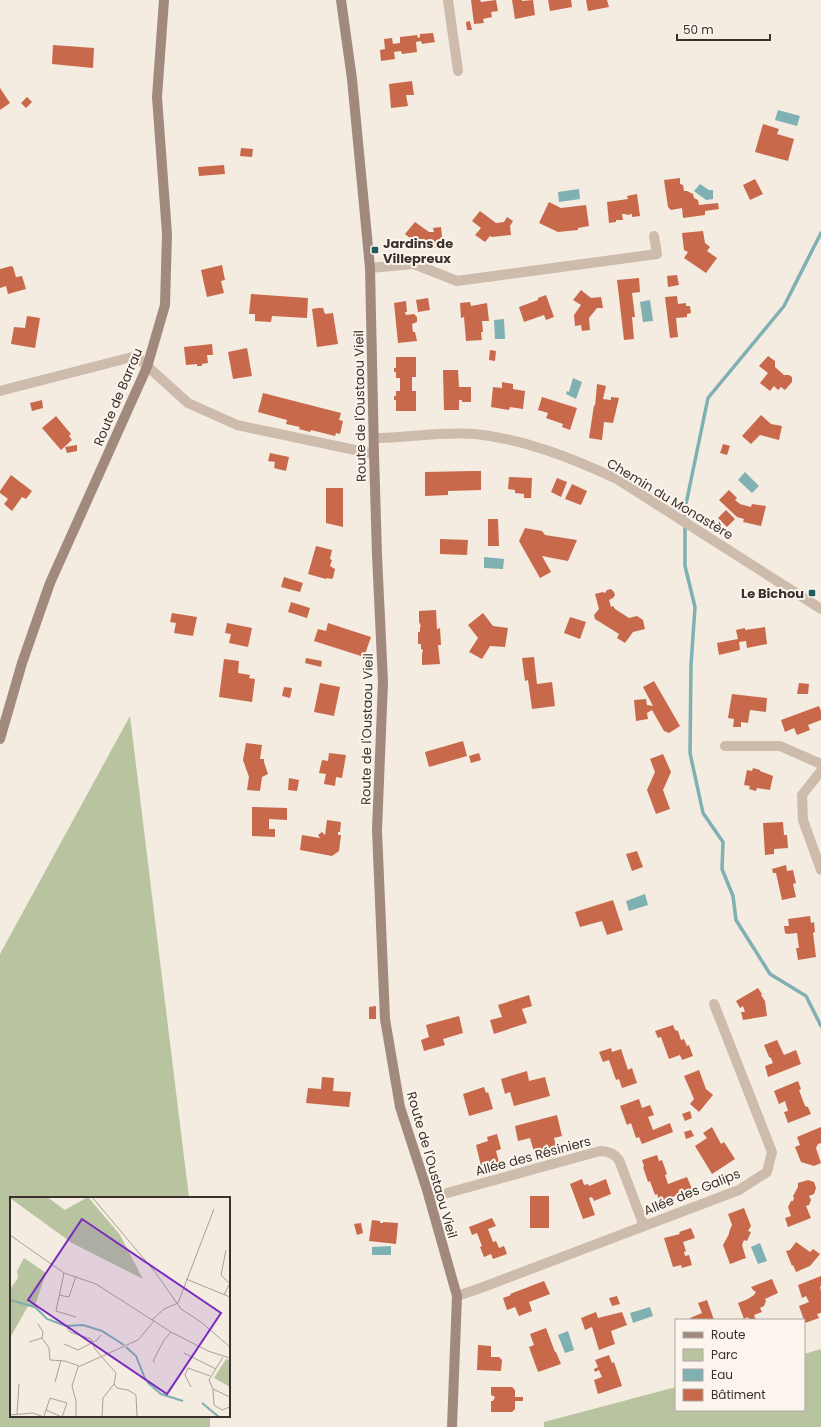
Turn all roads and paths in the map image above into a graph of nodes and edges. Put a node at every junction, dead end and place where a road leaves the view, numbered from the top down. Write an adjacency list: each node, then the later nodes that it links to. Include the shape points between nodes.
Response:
1 (164, 0): 7 (street, Route de Barrau, via 157,97 167,234 165,305)
2 (341, 0): 6 (street, Route de l'Oustaou Vieil, via 352,79)
3 (448, 0): 4 (street)
4 (458, 71)
5 (654, 236): 6 (street, via 656,254 457,281 414,264)
6 (370, 268): 9 (street, Route de l'Oustaou Vieil)
7 (147, 367): 8 (street, via 136,356); 10 (street, via 188,402 237,425); 12 (street, Route de Barrau, via 50,582 22,663)
8 (0, 391)
9 (374, 438): 10 (street, Route de l'Oustaou Vieil); 11 (street, Chemin du Monastère, via 422,434 474,434 524,443 582,462 617,479)
10 (374, 454): 18 (street, Route de l'Oustaou Vieil, via 383,682 377,830 385,1019 400,1107)
11 (821, 609)
12 (0, 739)
13 (725, 746): 14 (street, via 780,746)
14 (821, 764)
15 (821, 771): 16 (street, via 802,795 803,820)
16 (821, 870)
17 (714, 1004): 19 (street, Allée des Galips, via 772,1152 767,1172 739,1190)
18 (429, 1198): 19 (street, Allée des Résiniers, via 607,1151 619,1160); 20 (street, Route de l'Oustaou Vieil)
19 (644, 1226): 20 (street, Allée des Galips)
20 (457, 1296): 21 (street, Route de l'Oustaou Vieil)
21 (452, 1427)

